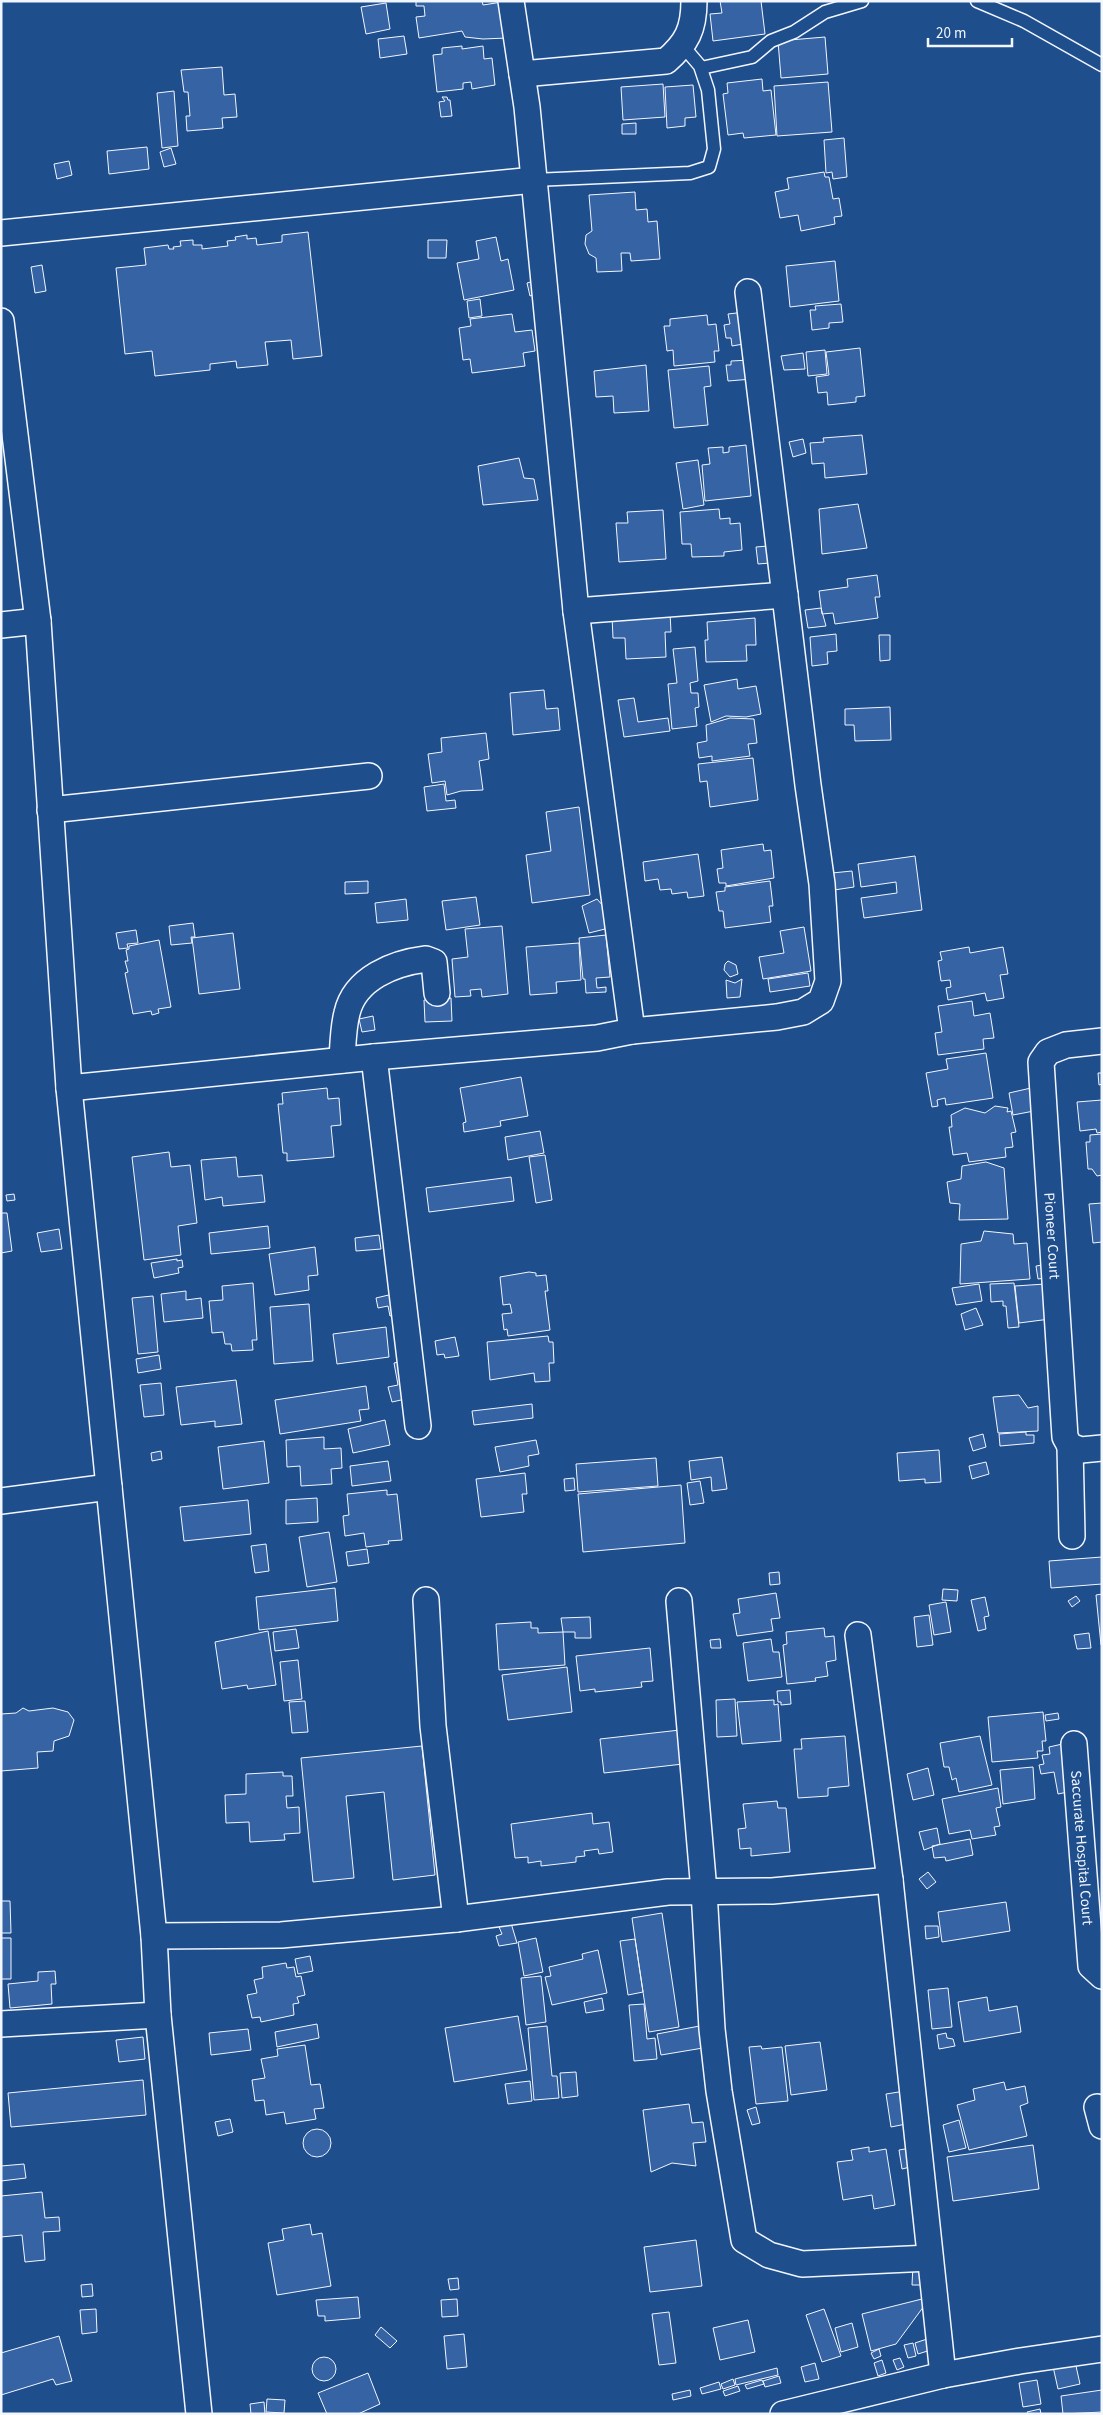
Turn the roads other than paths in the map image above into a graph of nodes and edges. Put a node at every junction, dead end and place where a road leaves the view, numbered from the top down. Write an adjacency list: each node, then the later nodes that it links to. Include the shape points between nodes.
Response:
1 (511, 1): 8 (street)
2 (694, 1): 5 (street, via 694,19)
3 (862, 1): 7 (lane, via 826,12 794,32 771,41 752,57)
4 (977, 1): 6 (lane, via 1024,21)
5 (684, 46): 7 (lane); 8 (street, via 666,61)
6 (1102, 65)
7 (701, 68): 9 (lane, via 708,90 714,149 709,167 690,173)
8 (522, 74): 9 (street)
9 (534, 180): 10 (street); 14 (street)
10 (1, 233)
11 (748, 292): 13 (street)
12 (1, 320): 15 (street)
13 (785, 595): 14 (street); 20 (street, via 822,884 828,981 821,1001 802,1012 777,1017)
14 (576, 611): 20 (street)
15 (38, 621): 16 (street); 18 (street)
16 (1, 625)
17 (369, 776): 18 (street)
18 (50, 810): 24 (street)
19 (437, 993): 23 (street, via 434,962 426,959 384,971 367,980 353,995 346,1013)
20 (632, 1031): 22 (street, via 597,1038)
21 (1102, 1041): 26 (street, Pioneer Court, via 1066,1045 1048,1052 1041,1062 1065,1437)
22 (374, 1057): 23 (street); 25 (street)
23 (342, 1060): 24 (street)
24 (68, 1088): 28 (street)
25 (418, 1426)
26 (1070, 1446): 27 (street, via 1081,1450); 30 (street, Pioneer Court)
27 (1102, 1448)
28 (109, 1487): 29 (street); 38 (street)
29 (1, 1501)
30 (1072, 1536)
31 (426, 1600): 37 (street, via 433,1726)
32 (678, 1601): 36 (street)
33 (858, 1635): 35 (street)
34 (1074, 1744): 39 (street, Saccurate Hospital Court, via 1091,1966)
35 (890, 1880): 36 (street, via 772,1891); 42 (street)
36 (704, 1891): 37 (street, via 668,1892); 42 (street, via 719,2091 744,2240 770,2255 802,2264)
37 (456, 1919): 38 (street, via 281,1935)
38 (154, 1936): 40 (street)
39 (1102, 1976)
40 (158, 2015): 41 (street); 45 (street)
41 (1, 2024)
42 (930, 2258): 44 (street)
43 (1102, 2349): 44 (street)
44 (943, 2375): 46 (street)
45 (199, 2414)
46 (783, 2414)

